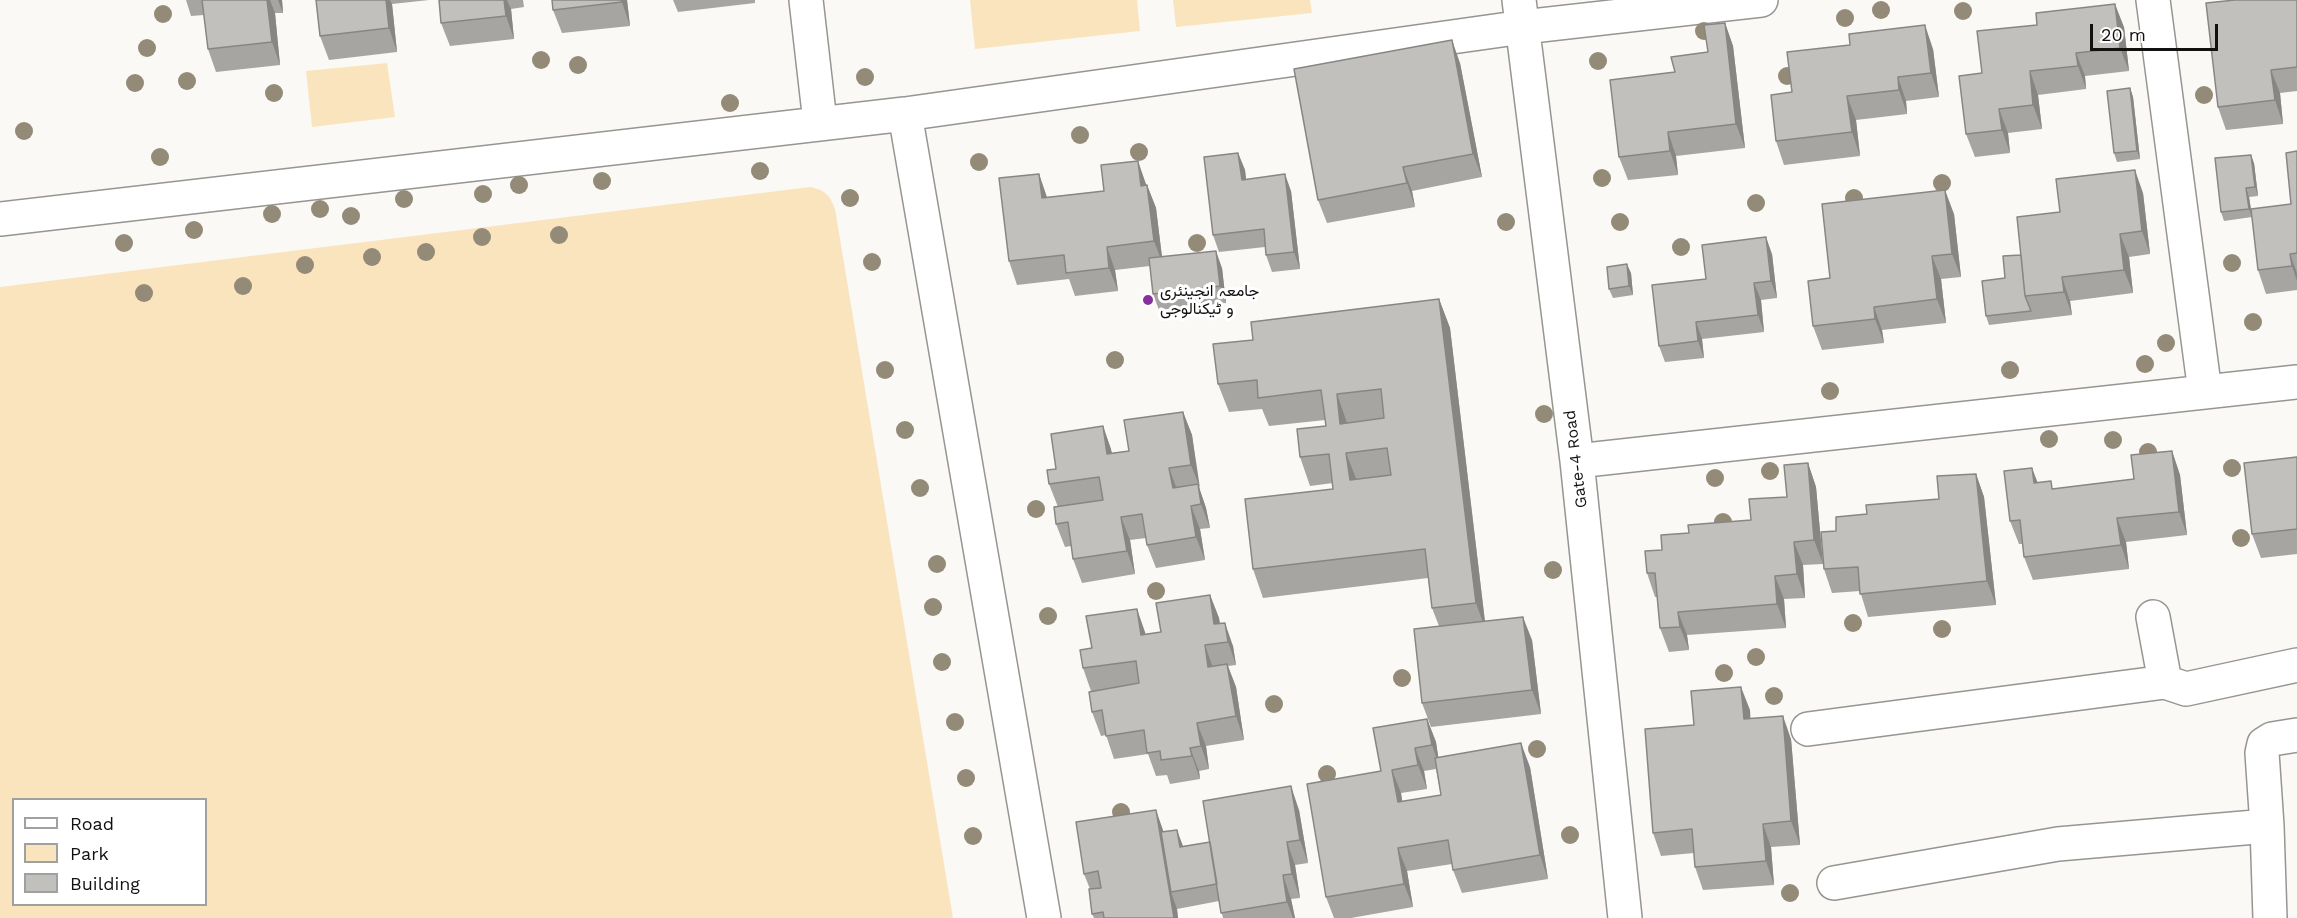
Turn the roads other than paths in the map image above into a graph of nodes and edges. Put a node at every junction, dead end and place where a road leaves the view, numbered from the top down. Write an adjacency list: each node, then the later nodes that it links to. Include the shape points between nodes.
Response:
1 (806, 0): 6 (street)
2 (1761, 0): 4 (street)
3 (2152, 0): 9 (street)
4 (1521, 14): 5 (street); 10 (street, Gate-4 Road)
5 (905, 114): 6 (street); 18 (street)
6 (820, 122): 7 (street)
7 (0, 219)
8 (2297, 382): 9 (street)
9 (2205, 392): 10 (street)
10 (1577, 461): 19 (street, Gate-4 Road)
11 (2153, 617): 13 (street)
12 (2297, 665): 13 (street, via 2186,689)
13 (2165, 682): 14 (street)
14 (1808, 729)
15 (2297, 735): 16 (street, via 2264,744)
16 (2267, 826): 17 (street, via 2058,844); 20 (street)
17 (1834, 884)
18 (1044, 918)
19 (1625, 918)
20 (2270, 918)

